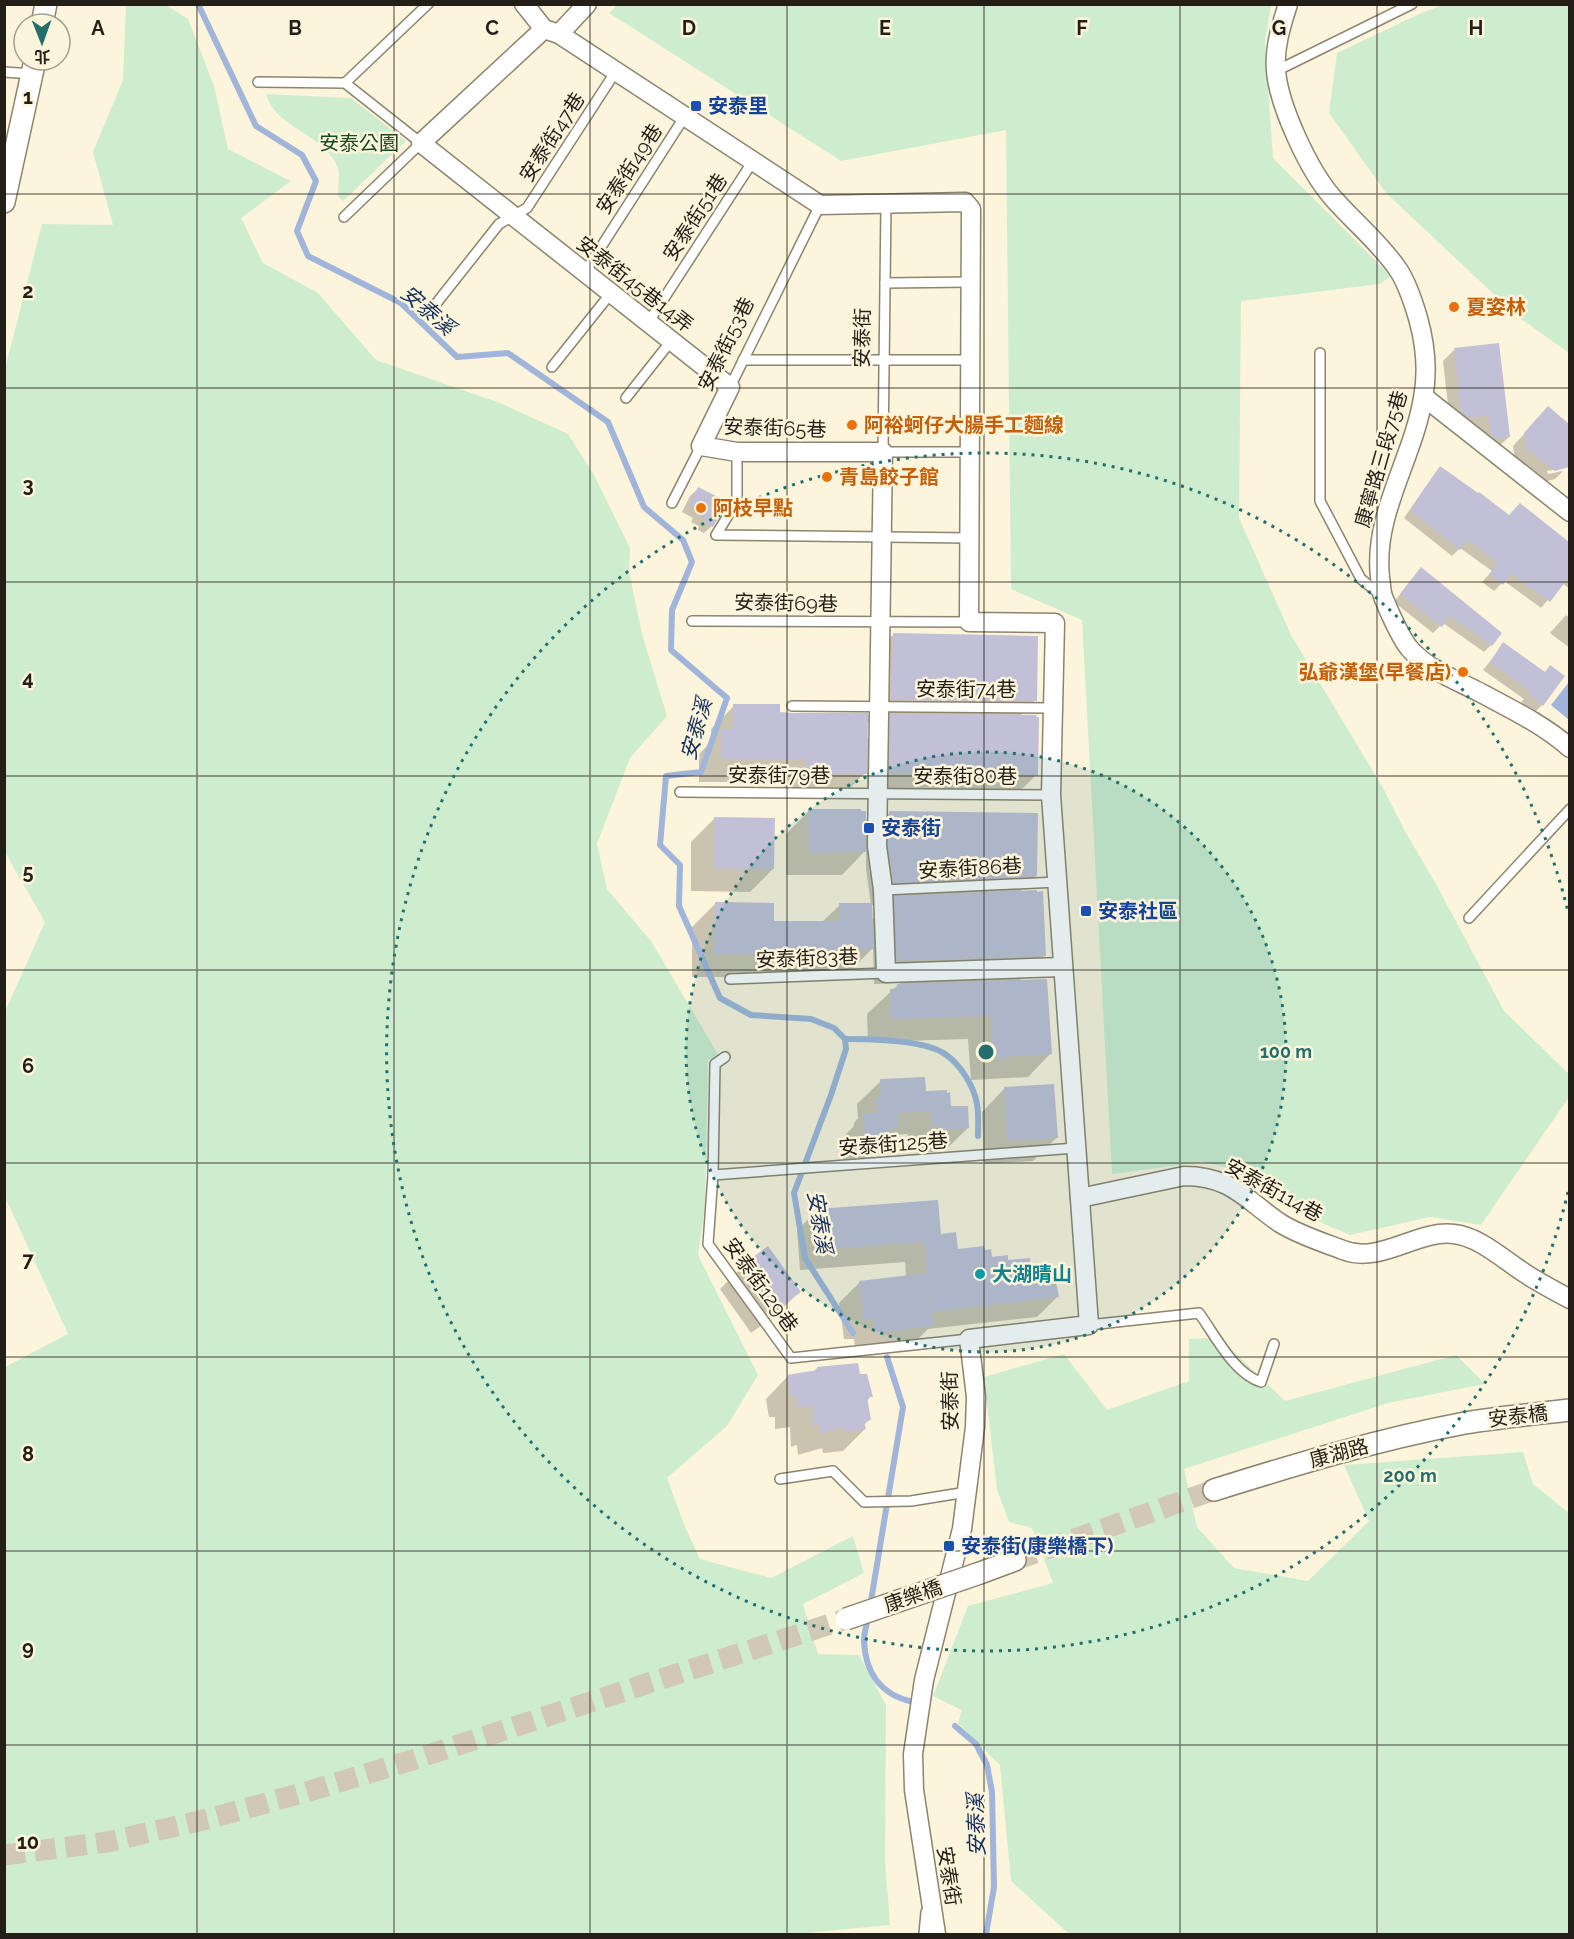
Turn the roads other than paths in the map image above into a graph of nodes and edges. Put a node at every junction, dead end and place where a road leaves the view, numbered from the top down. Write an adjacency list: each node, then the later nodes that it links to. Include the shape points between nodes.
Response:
1 (428, 4): 11 (lane)
2 (524, 4): 6 (street)
3 (588, 4): 6 (street)
4 (1288, 4): 8 (street, 康寧路三段75巷, via 1278,34)
5 (1412, 4): 8 (lane)
6 (552, 32): 7 (street); 13 (street)
7 (616, 71): 12 (street); 18 (lane, 安泰街47巷, via 527,208)
8 (1276, 71): 33 (street, 康寧路三段75巷, via 1294,132 1310,165 1332,197 1398,269 1412,298 1422,331)
9 (33, 72): 15 (street)
10 (258, 82): 11 (lane)
11 (345, 83): 13 (lane)
12 (685, 116): 14 (street); 20 (lane, 安泰街49巷)
13 (421, 143): 18 (street, 安泰街45巷14弄); 19 (lane)
14 (753, 161): 17 (street); 25 (lane, 安泰街51巷)
15 (4, 202)
16 (886, 204): 17 (street); 21 (street, via 965,202 971,209); 22 (lane, 安泰街)
17 (820, 205): 28 (lane, 安泰街53巷)
18 (513, 216): 20 (street, 安泰街45巷14弄); 24 (lane, via 499,224)
19 (344, 217)
20 (585, 272): 23 (street, 安泰街45巷14弄)
21 (971, 282): 22 (lane); 29 (street)
22 (885, 284): 30 (lane, 安泰街)
23 (611, 293): 25 (street, 安泰街45巷14弄); 31 (lane)
24 (435, 305)
25 (648, 323): 26 (street, 安泰街45巷14弄)
26 (671, 341): 32 (street, 安泰街45巷14弄); 34 (lane)
27 (1320, 353): 43 (lane, via 1320,501 1361,579)
28 (743, 360): 30 (lane); 32 (lane, 安泰街53巷)
29 (970, 360): 30 (lane); 38 (street)
30 (884, 361): 37 (lane, 安泰街)
31 (552, 367)
32 (730, 387): 35 (street, 安泰街53巷)
33 (1424, 397): 40 (street); 43 (street, 康寧路三段75巷, via 1385,516 1378,561)
34 (626, 398)
35 (701, 446): 36 (street, 安泰街65巷); 39 (lane, 安泰街53巷)
36 (737, 452): 37 (street, 安泰街65巷); 41 (lane, via 737,501 716,536)
37 (883, 452): 38 (lane); 41 (street, 安泰街)
38 (970, 452): 42 (street)
39 (672, 503)
40 (1569, 512)
41 (882, 538): 42 (lane); 45 (street, 安泰街)
42 (970, 538): 46 (street)
43 (1383, 597): 50 (street, 康寧路三段75巷, via 1408,647 1431,668 1555,735)
44 (692, 621): 45 (lane, 安泰街69巷)
45 (880, 622): 46 (lane, 安泰街69巷); 48 (street, 安泰街)
46 (969, 622): 49 (street, via 1055,623)
47 (792, 706): 48 (lane, 安泰街74巷)
48 (879, 707): 49 (lane, 安泰街74巷); 52 (street, 安泰街)
49 (1053, 708): 53 (street)
50 (1569, 748)
51 (680, 792): 52 (lane, 安泰街79巷)
52 (878, 793): 53 (lane, 安泰街80巷); 56 (street, 安泰街, via 877,846)
53 (1051, 795): 55 (street)
54 (1569, 810): 57 (lane)
55 (1057, 882): 56 (lane, 安泰街86巷); 58 (street)
56 (883, 890): 59 (street, 安泰街)
57 (1469, 918)
58 (1063, 967): 59 (street); 62 (street)
59 (886, 974): 60 (lane, 安泰街83巷)
60 (730, 979)
61 (725, 1057): 63 (lane, 安泰街129巷, via 715,1064)
62 (1076, 1148): 63 (lane, 安泰街125巷); 64 (street)
63 (713, 1175): 67 (lane, 安泰街129巷, via 708,1244 791,1358)
64 (1080, 1198): 65 (street, 安泰街114巷, via 1197,1176 1226,1184 1292,1229 1347,1252 1383,1250 1444,1233 1464,1236); 66 (street)
65 (1569, 1299)
66 (1089, 1325): 67 (street); 68 (lane, via 1199,1313 1236,1366 1252,1380 1261,1382)
67 (969, 1339): 73 (street, 安泰街, via 976,1397)
68 (1274, 1344)
69 (1569, 1410): 70 (street, 安泰橋)
70 (1467, 1423): 72 (street, 康湖路, via 1336,1453)
71 (780, 1479): 73 (lane, via 833,1471 864,1502 912,1501)
72 (1214, 1490)
73 (967, 1492): 76 (street, 安泰街, via 962,1529 924,1680 913,1754 914,1790)
74 (1015, 1560): 75 (street, 康樂橋, bridge)
75 (846, 1619)
76 (928, 1886): 77 (lane); 78 (street, 安泰街)
77 (924, 1935)
78 (936, 1935)

